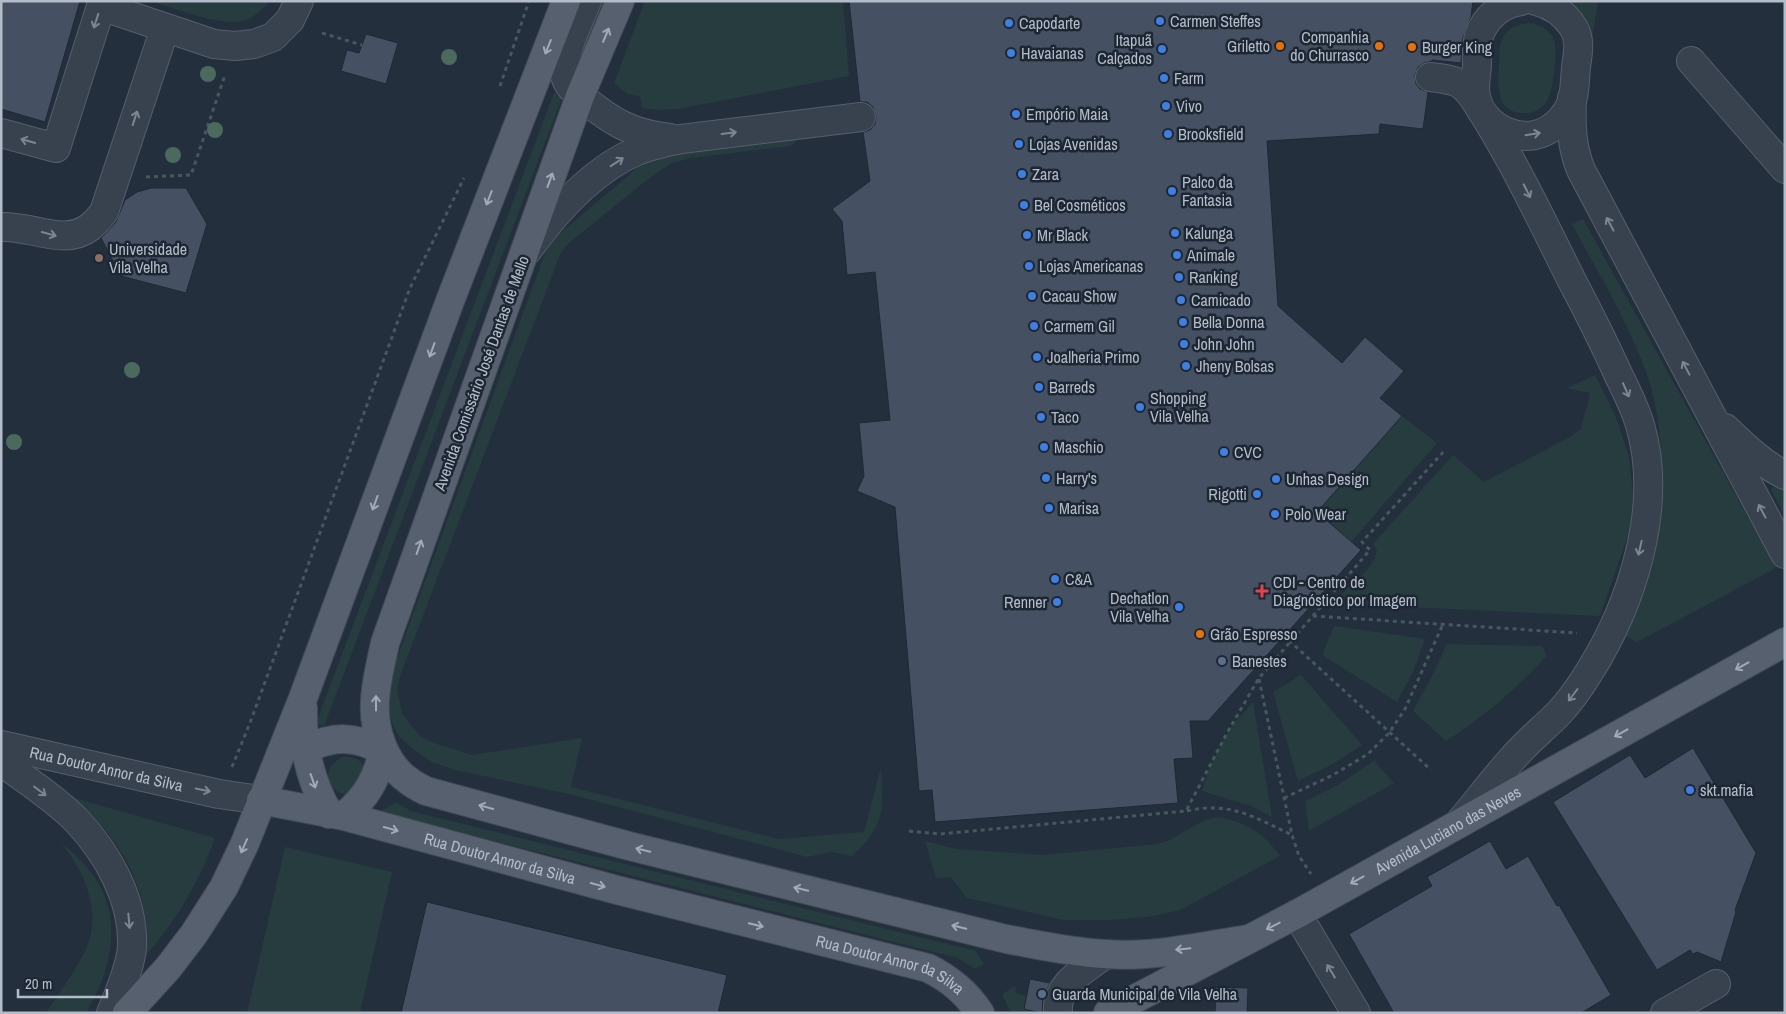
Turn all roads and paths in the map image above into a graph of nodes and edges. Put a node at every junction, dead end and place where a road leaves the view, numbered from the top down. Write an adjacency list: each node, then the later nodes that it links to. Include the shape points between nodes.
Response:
1 (299, 1): 12 (street, via 290,20 273,37)
2 (529, 1): 15 (path)
3 (566, 1): 38 (main road, one-way to 38, via 450,301)
4 (587, 1): 16 (street, via 565,59 565,76 571,89)
5 (620, 1): 16 (main road, Avenida Comissário José Dantas de Mello, one-way to 5)
6 (1536, 1): 8 (street, via 1563,14)
7 (1501, 5): 18 (street, via 1479,36 1475,90)
8 (1575, 14): 17 (street, via 1579,44)
9 (165, 28): 12 (street, via 214,44); 20 (street, one-way to 20, via 101,6 56,148); 24 (street, one-way to 9)
10 (322, 33): 11 (path)
11 (362, 44)
12 (235, 46): 24 (path, via 191,174 132,180)
13 (1690, 61): 22 (street)
14 (1430, 77): 18 (street, via 1451,79 1462,86)
15 (498, 89)
16 (580, 96): 21 (street, via 622,126 654,136); 26 (main road, Avenida Comissário José Dantas de Mello, one-way to 16)
17 (1572, 98): 18 (street, one-way to 17, via 1498,128 1528,136 1556,124 1566,113); 27 (street, one-way to 17, via 1581,170 1571,137)
18 (1482, 112): 50 (street, one-way to 50, via 1524,186 1629,397 1640,424 1648,462 1648,496 1645,528 1626,597 1588,675 1560,712 1514,757)
19 (862, 117): 21 (street, one-way to 19)
20 (1, 133)
21 (681, 139): 26 (street, one-way to 21, via 564,206 604,171 635,151)
22 (1785, 169)
23 (466, 173): 45 (path, via 410,288)
24 (110, 196): 25 (street, one-way to 24, via 14,226 57,236 77,234 91,227 104,212)
25 (1, 227)
26 (522, 258): 42 (main road, Avenida Comissário José Dantas de Mello, one-way to 26, via 375,702 385,643)
27 (1709, 413): 29 (street, via 1741,444); 30 (street, one-way to 27)
28 (1445, 450): 31 (path, via 1362,542 1370,550)
29 (1785, 475)
30 (1785, 554)
31 (1313, 616): 32 (path); 35 (path)
32 (1443, 624): 33 (path); 39 (path, via 1405,709)
33 (1577, 632)
34 (1283, 635): 35 (path)
35 (1290, 642): 37 (path); 39 (path)
36 (1785, 642): 50 (main road, Avenida Luciano das Neves, one-way to 50)
37 (1259, 678): 46 (path); 48 (path)
38 (303, 698): 41 (main road); 47 (main road)
39 (1389, 733): 44 (path); 46 (path, via 1368,754)
40 (1, 745): 47 (street, Rua Doutor Annor da Silva, one-way to 47, via 219,794)
41 (305, 749): 42 (main road, via 321,742 353,739); 49 (main road, one-way to 49, via 313,783)
42 (383, 751): 49 (main road, via 374,781 356,806); 56 (main road, one-way to 42, via 1006,938 817,893 426,791 408,781 393,767)
43 (1, 762): 58 (street, one-way to 58, via 76,820 100,850 119,882 128,910 132,948)
44 (1430, 770)
45 (230, 771)
46 (1284, 798): 52 (path)
47 (261, 800): 49 (main road, Rua Doutor Annor da Silva); 59 (main road, one-way to 59, via 224,887 168,968)
48 (1186, 811): 51 (path, via 940,834); 52 (path, via 1204,807 1225,808 1249,814)
49 (337, 815): 60 (main road, Rua Doutor Annor da Silva, one-way to 60, via 627,893 928,968 960,988)
50 (1459, 823): 53 (main road, Avenida Luciano das Neves, one-way to 53)
51 (909, 831)
52 (1292, 835): 53 (path, via 1299,856)
53 (1326, 897): 54 (main road, Avenida Luciano das Neves)
54 (1297, 914): 55 (main road, Avenida Luciano das Neves, one-way to 55); 63 (street, one-way to 54)
55 (1248, 939): 56 (main road, one-way to 56, via 1194,948); 62 (main road, Avenida Luciano das Neves)
56 (1105, 954): 61 (street, via 1065,985)
57 (1716, 984): 64 (street)
58 (111, 1013)
59 (127, 1013)
60 (980, 1013)
61 (1058, 1013)
62 (1108, 1013)
63 (1356, 1013)
64 (1665, 1013)

